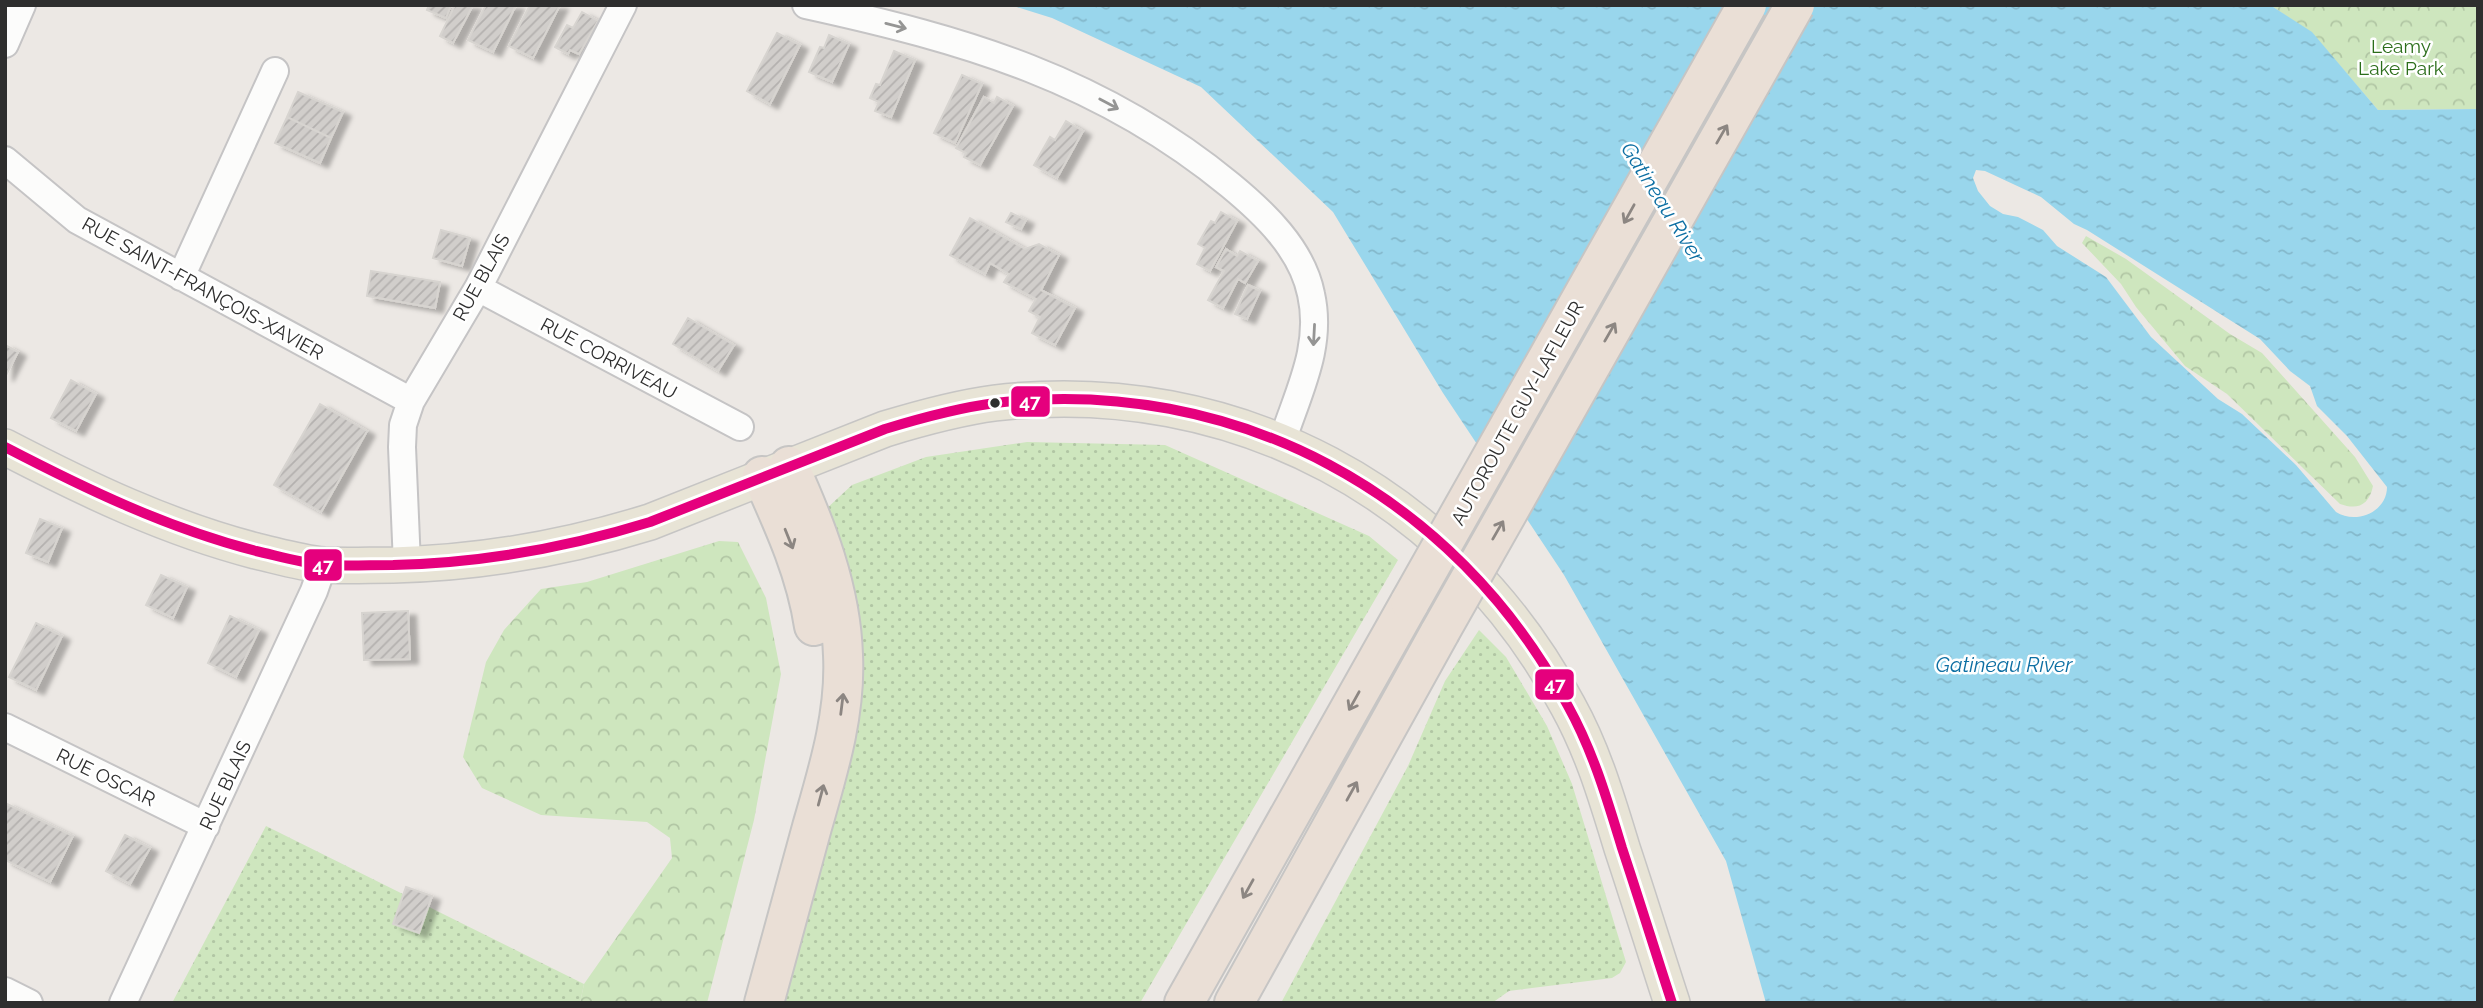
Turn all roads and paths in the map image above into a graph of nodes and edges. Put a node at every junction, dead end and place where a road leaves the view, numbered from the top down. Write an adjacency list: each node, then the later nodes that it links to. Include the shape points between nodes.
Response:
1 (22, 5): 6 (street)
2 (623, 5): 10 (street, RUE BLAIS)
3 (806, 5): 13 (street, one-way to 13, via 932,35 1074,86 1145,124 1254,205 1302,268 1313,306 1313,352)
4 (1747, 5): 25 (highway, AUTOROUTE GUY-LAFLEUR, one-way to 25, bridge)
5 (1795, 5): 26 (highway, AUTOROUTE GUY-LAFLEUR, one-way to 5, bridge)
6 (5, 44)
7 (275, 71): 9 (street)
8 (5, 160): 9 (street, RUE SAINT-FRANÇOIS-XAVIER, via 77,220)
9 (181, 277): 11 (street, RUE SAINT-FRANÇOIS-XAVIER)
10 (478, 288): 11 (street, RUE BLAIS); 12 (street, RUE CORRIVEAU)
11 (411, 401): 16 (street, RUE BLAIS, via 402,447)
12 (740, 427)
13 (1282, 442): 15 (main road, via 1168,408 1102,400 1034,400 979,405 925,417); 27 (main road, via 1357,480 1421,525 1483,585 1541,659 1594,760)
14 (5, 447): 17 (main road, via 174,526)
15 (776, 471): 16 (main road, via 650,522 578,542 481,560); 23 (highway, one-way to 23, via 810,602 818,684 810,737); 24 (highway, one-way to 15, via 832,755 844,686 842,633 833,583 815,529)
16 (407, 564): 17 (main road)
17 (323, 565): 19 (street, RUE BLAIS)
18 (5, 727): 19 (street, RUE OSCAR)
19 (206, 826): 22 (street, RUE BLAIS)
20 (5, 991): 21 (street)
21 (29, 1003)
22 (123, 1003)
23 (741, 1003)
24 (764, 1003)
25 (1184, 1003)
26 (1234, 1003)
27 (1672, 1003)

